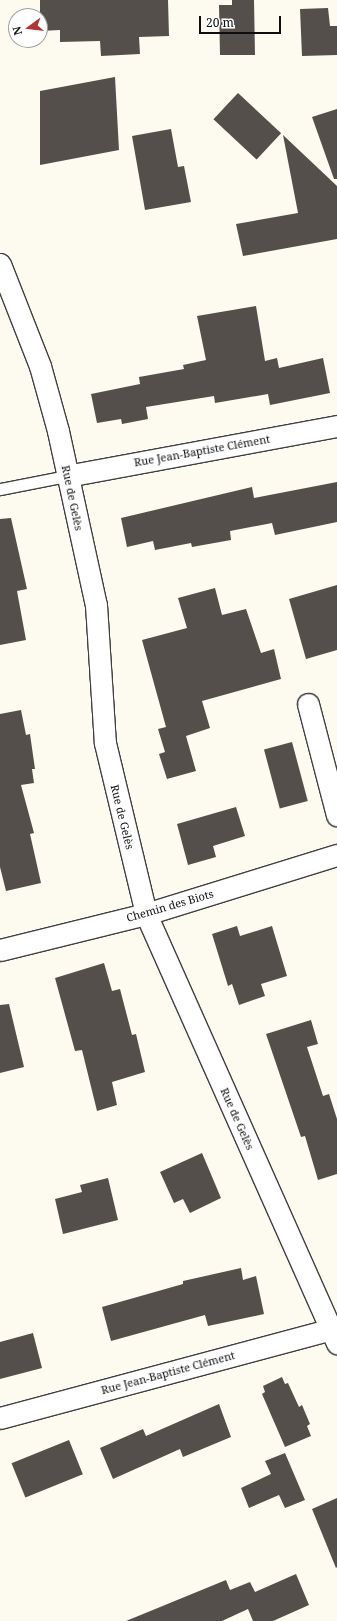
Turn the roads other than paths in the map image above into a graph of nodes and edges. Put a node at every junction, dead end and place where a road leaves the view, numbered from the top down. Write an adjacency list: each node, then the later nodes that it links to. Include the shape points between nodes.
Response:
1 (0, 264): 3 (street, Rue de Gelès, via 40,366)
2 (337, 426): 3 (street, Rue Jean-Baptiste Clément)
3 (67, 476): 4 (lane); 8 (street, Rue de Gelès, via 96,604 105,743)
4 (0, 489)
5 (308, 704): 6 (street)
6 (337, 815)
7 (337, 855): 8 (street, Chemin des Biots)
8 (146, 914): 9 (street, Chemin des Biots); 10 (street, Rue de Gelès)
9 (0, 950)
10 (335, 1334): 11 (street, Rue Jean-Baptiste Clément)
11 (0, 1418)

